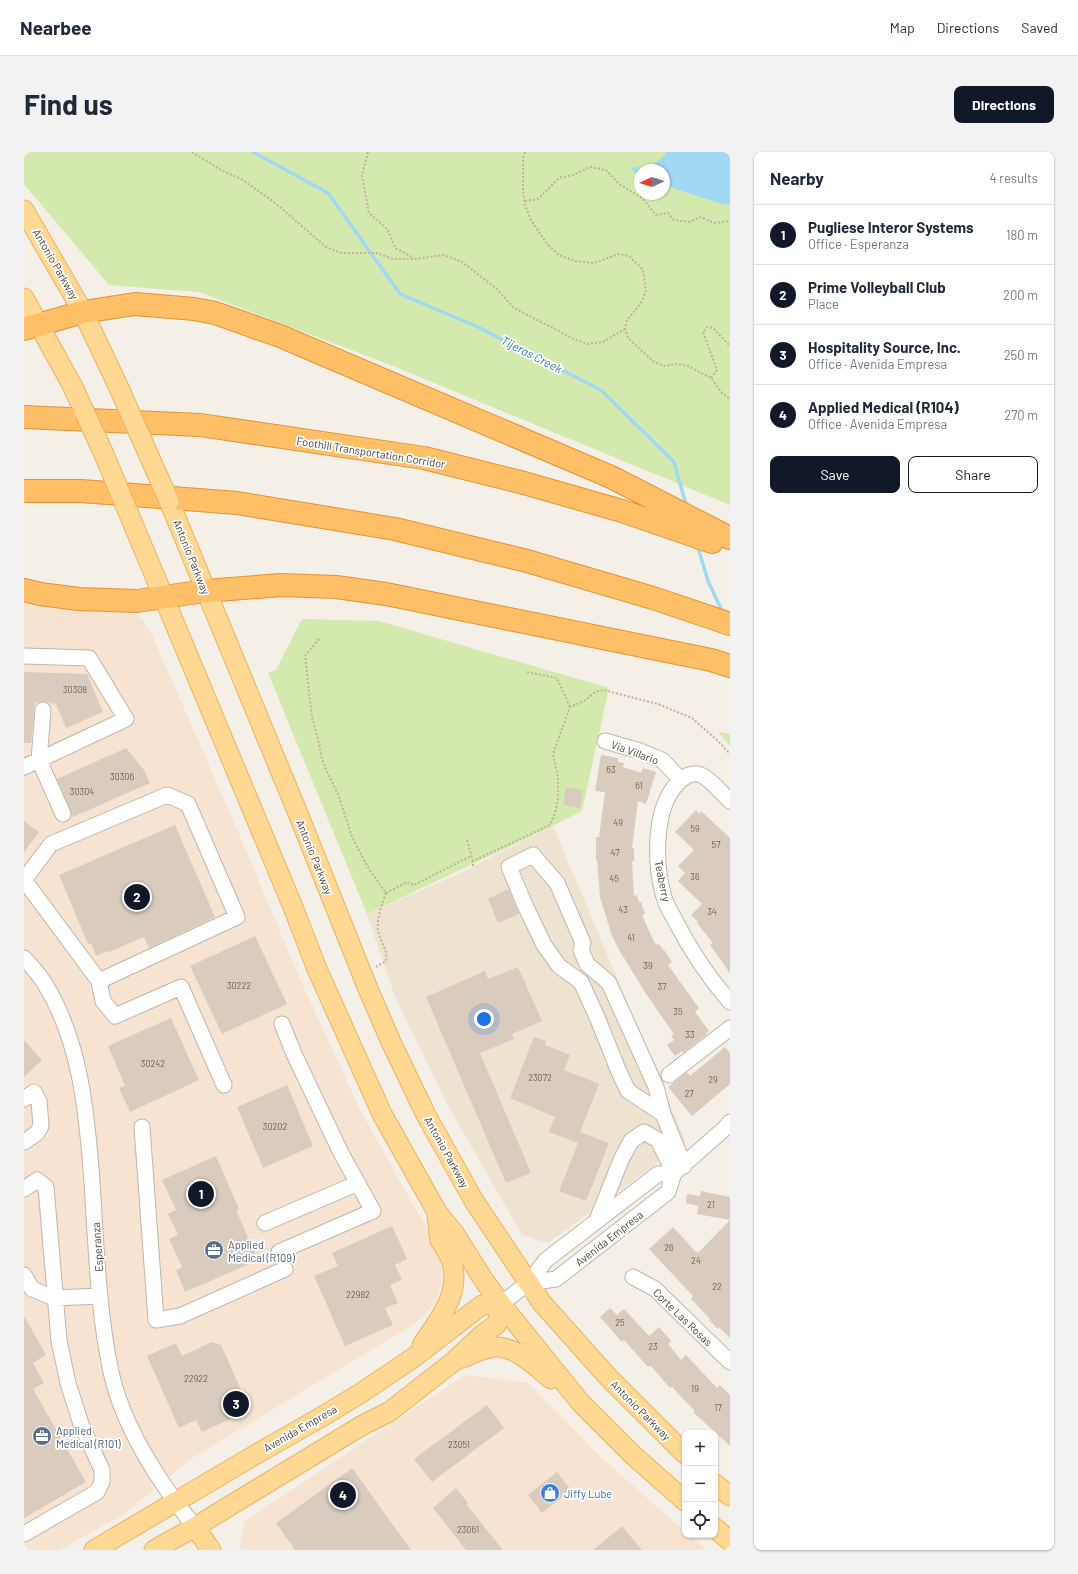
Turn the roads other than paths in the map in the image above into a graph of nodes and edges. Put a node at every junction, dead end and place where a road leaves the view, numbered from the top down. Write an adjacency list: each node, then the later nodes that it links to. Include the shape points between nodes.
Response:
1 (24, 210): 3 (main road, Antonio Parkway)
2 (24, 298): 4 (main road)
3 (83, 312): 4 (highway); 7 (highway, via 135,304 194,309 280,336 611,477); 10 (main road, Antonio Parkway, bridge, via 119,388)
4 (32, 328): 11 (main road, bridge, via 72,385 103,452)
5 (24, 417): 8 (highway, Foothill Transportation Corridor, via 200,425 424,458 622,511)
6 (24, 491): 12 (highway, via 81,491 237,503 395,529 527,561 653,598)
7 (730, 538)
8 (730, 549)
9 (24, 590): 11 (highway, via 79,599 137,601)
10 (205, 591): 11 (highway); 14 (highway, via 281,585 336,587 394,596); 45 (main road, Antonio Parkway, via 381,1020 426,1115 474,1201)
11 (163, 597): 38 (main road, via 317,969 382,1114)
12 (730, 624)
13 (24, 656): 17 (street, via 89,658 126,719)
14 (730, 666)
15 (43, 710): 17 (street)
16 (605, 741): 19 (street, Via Villario, via 662,760)
17 (39, 760): 18 (street); 21 (street)
18 (24, 767)
19 (685, 777): 20 (street, via 698,774 709,780); 25 (street, Teaberry, via 673,788 665,804 659,827 659,873 666,903 683,935 704,970)
20 (730, 801)
21 (63, 814)
22 (24, 880): 24 (street); 24 (street, via 51,844 166,795 188,804 237,917)
23 (24, 958): 46 (street, Esperanza, via 45,983 63,1020 80,1077 88,1132)
24 (99, 981): 29 (street, via 103,1001 115,1016 181,987)
25 (730, 1002)
26 (282, 1024): 36 (street, via 340,1153)
27 (730, 1028): 28 (street)
28 (669, 1075)
29 (224, 1085)
30 (24, 1099): 34 (street, via 34,1092 39,1101 42,1126)
31 (663, 1114): 31 (street, via 656,1087 609,983 587,964 582,950 583,943 557,883 533,855 509,867 544,945 559,966 581,982 628,1091); 35 (street)
32 (730, 1122): 35 (street, Avenida Empresa)
33 (142, 1127): 42 (street, via 156,1320 180,1316)
34 (24, 1142)
35 (679, 1169): 39 (street, Avenida Empresa, via 658,1174); 39 (street, via 658,1140 644,1132 631,1141); 45 (street, Avenida Empresa, via 668,1192 556,1279)
36 (358, 1183): 40 (street); 41 (street, via 373,1211)
37 (24, 1189): 47 (street, via 37,1180 46,1187)
38 (437, 1212): 48 (main road, via 454,1232); 49 (main road, via 440,1240 450,1257 454,1273 452,1294 443,1316)
39 (596, 1221): 45 (street, Avenida Empresa, via 546,1260)
40 (265, 1223)
41 (279, 1252)
42 (285, 1269)
43 (24, 1275): 47 (street, via 32,1290)
44 (633, 1277): 51 (street, Corte Las Rosas, via 655,1289)
45 (528, 1283): 48 (street, Avenida Empresa); 53 (main road, Antonio Parkway, via 572,1338)
46 (100, 1296): 47 (street); 57 (street, Esperanza, via 111,1374 125,1416 151,1467)
47 (54, 1298): 60 (street, via 58,1341 68,1384 81,1424 102,1470 102,1482 97,1492)
48 (501, 1304): 49 (main road, Avenida Empresa, via 482,1305); 50 (main road, via 497,1324); 52 (main road)
49 (413, 1358): 57 (main road, Avenida Empresa, via 323,1416)
50 (453, 1362): 52 (main road, via 491,1347 513,1351 527,1359); 58 (main road, via 389,1412 361,1426)
51 (730, 1362)
52 (580, 1402): 56 (main road, via 635,1457)
53 (682, 1451)
54 (718, 1486): 55 (main road)
55 (730, 1496)
56 (682, 1498)
57 (175, 1503): 58 (street, Esperanza); 62 (main road, Avenida Empresa)
58 (195, 1527): 63 (main road); 64 (main road)
59 (718, 1531): 61 (main road)
60 (24, 1534)
61 (730, 1542)
62 (94, 1550)
63 (154, 1550)
64 (211, 1550)

